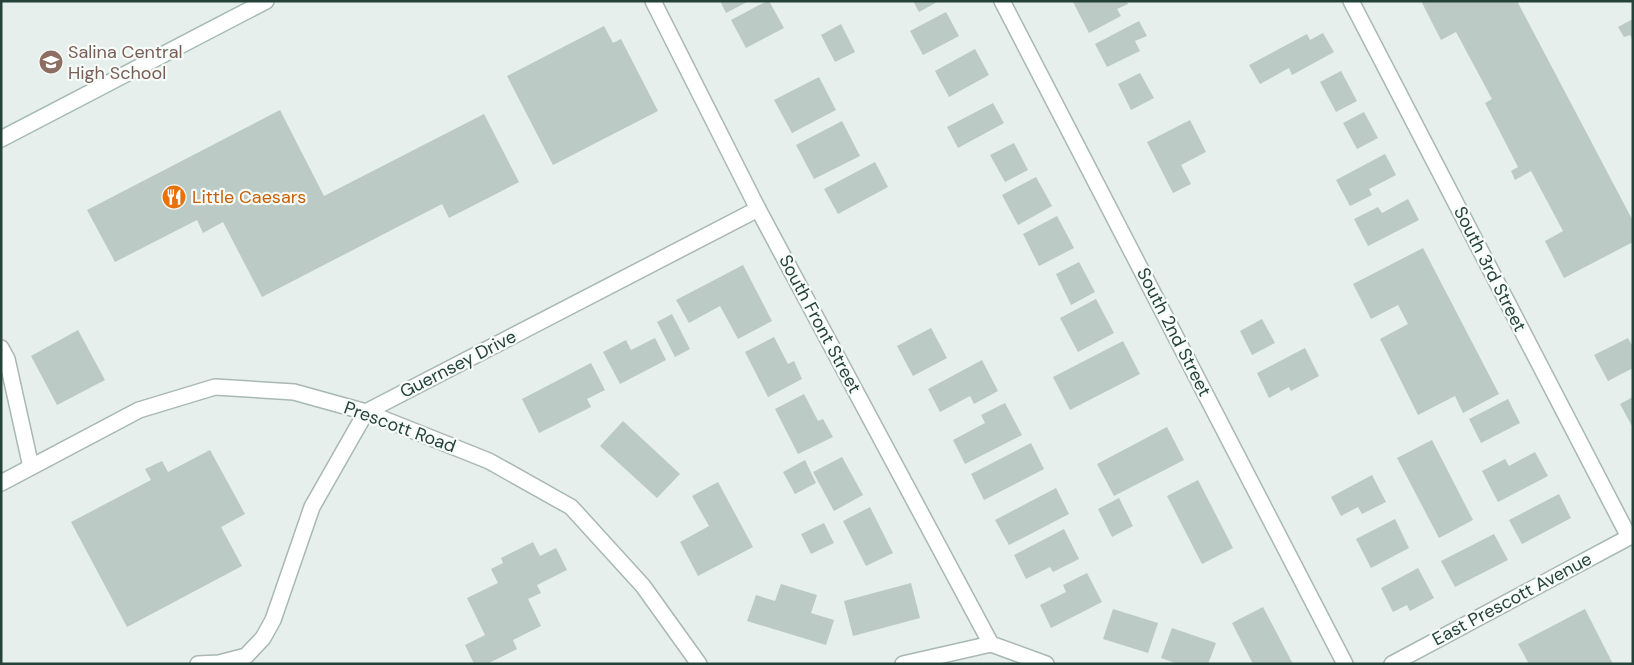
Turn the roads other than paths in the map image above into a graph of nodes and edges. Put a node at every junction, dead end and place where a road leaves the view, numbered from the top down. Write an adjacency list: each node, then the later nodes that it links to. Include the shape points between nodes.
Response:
1 (266, 1): 5 (street)
2 (653, 1): 6 (street, South Front Street)
3 (1002, 1): 17 (street, South 2nd Street)
4 (1351, 1): 11 (street, South 3rd Street)
5 (1, 139)
6 (758, 209): 8 (street, Guernsey Drive); 12 (street, South Front Street)
7 (1, 348): 9 (street, via 7,359)
8 (366, 412): 9 (street, Prescott Road, via 294,392 216,387 139,410); 13 (street, via 312,507 273,620 263,638 246,656); 14 (street, Prescott Road, via 489,461 571,507 643,586)
9 (31, 467): 10 (street, Prescott Road)
10 (1, 483)
11 (1631, 536): 18 (street, East Prescott Avenue)
12 (990, 644): 15 (street); 16 (street)
13 (198, 664)
14 (699, 664)
15 (902, 664)
16 (1046, 664)
17 (1346, 664)
18 (1392, 664)

